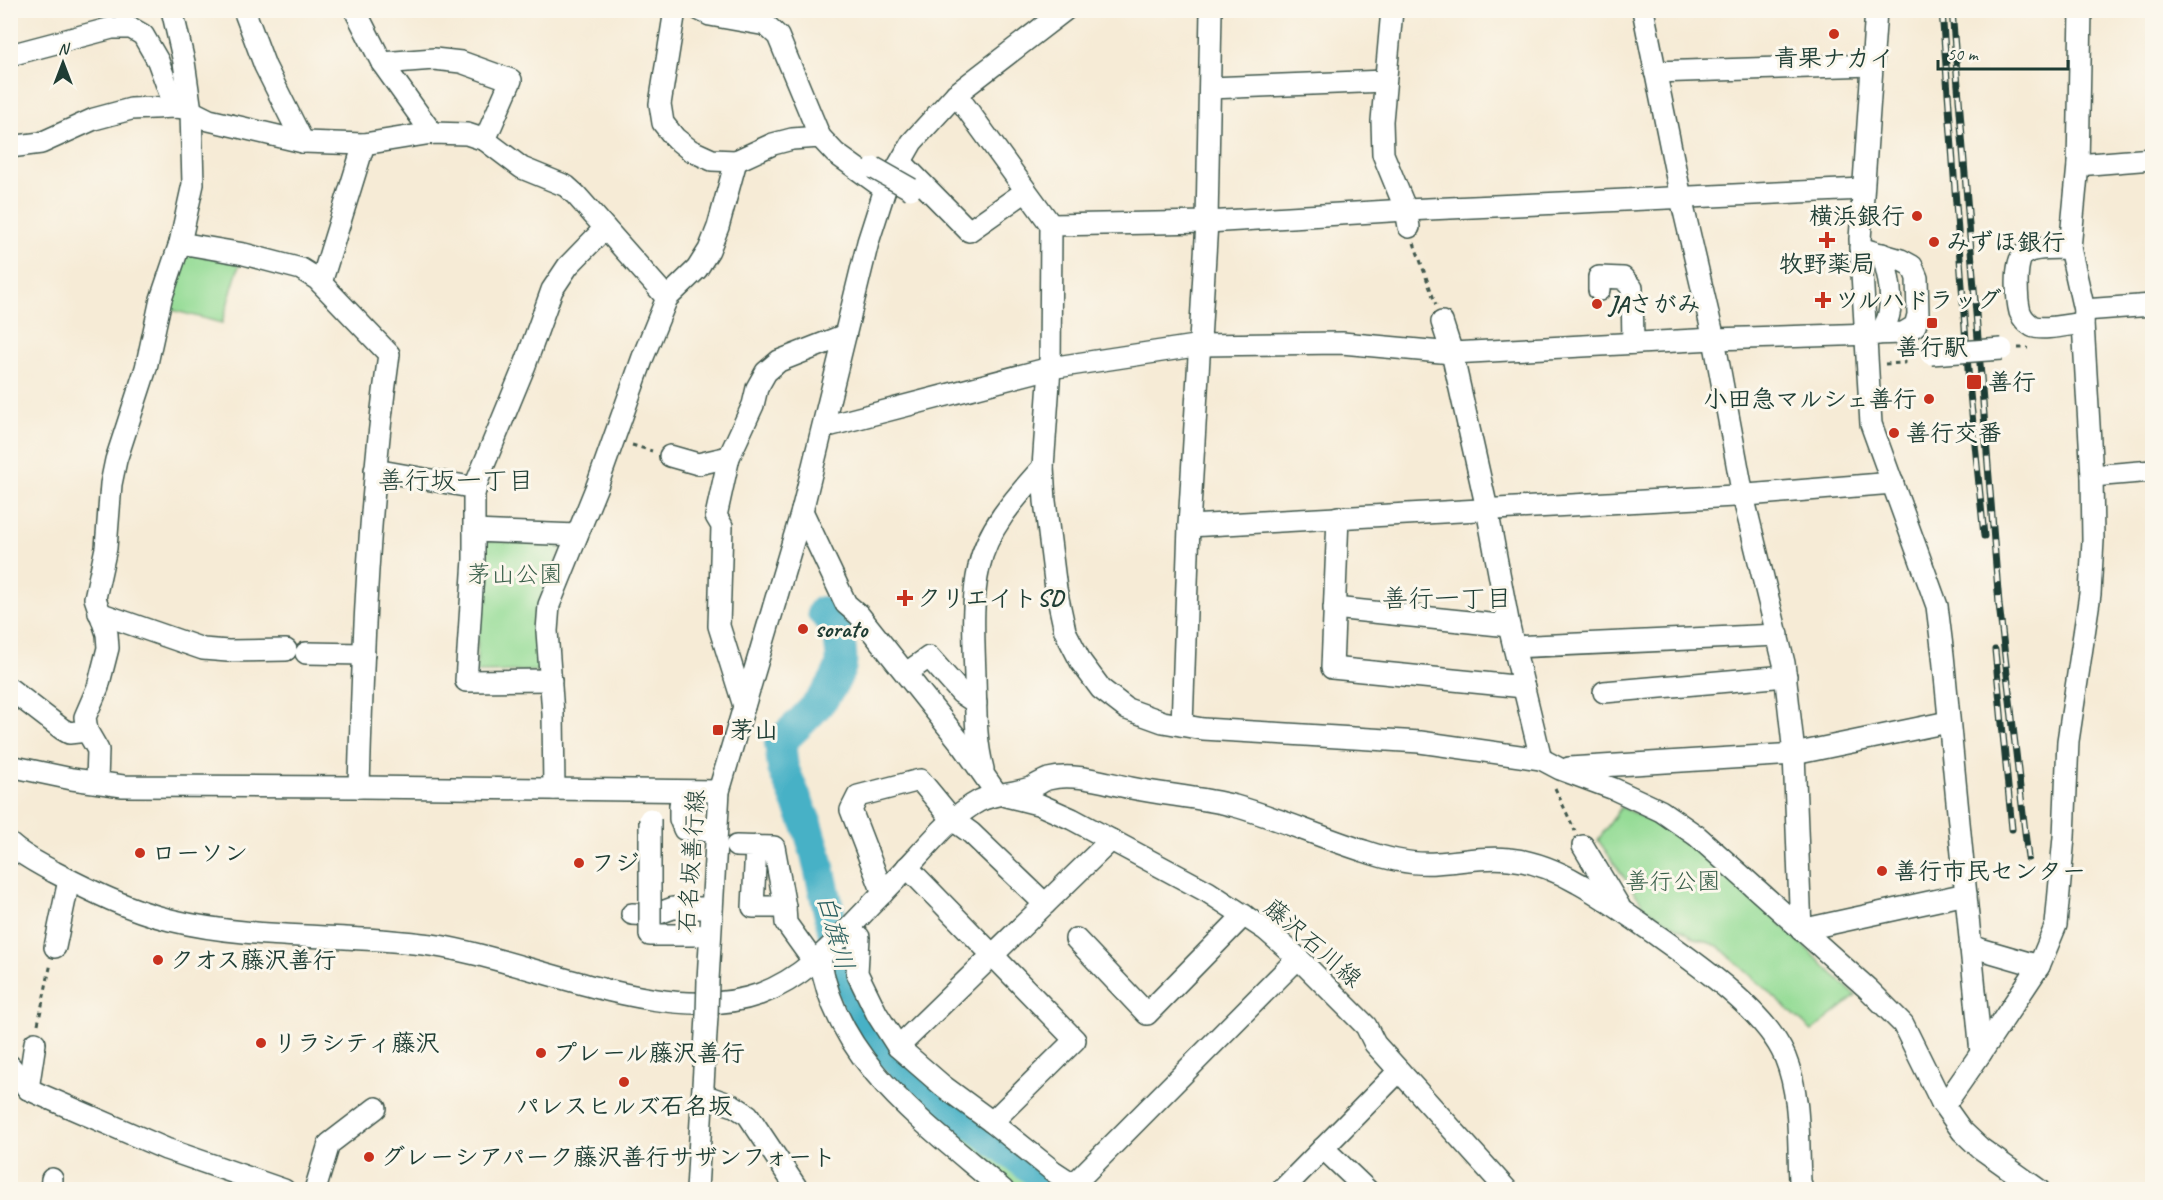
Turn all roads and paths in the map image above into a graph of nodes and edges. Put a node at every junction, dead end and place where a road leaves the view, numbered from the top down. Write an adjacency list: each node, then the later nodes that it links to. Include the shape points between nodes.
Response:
1 (172, 10): 19 (street, via 184,62)
2 (244, 10): 23 (street, via 265,66)
3 (355, 10): 13 (street)
4 (675, 10): 27 (street, via 660,104 663,123 690,150 712,160)
5 (700, 10): 21 (street, via 766,25 778,36)
6 (1065, 10): 18 (street, 石名坂善行線)
7 (1211, 10): 17 (street)
8 (1392, 10): 16 (street)
9 (1643, 10): 15 (street)
10 (1876, 10): 14 (street)
11 (2081, 10): 29 (street)
12 (10, 55): 19 (street, via 112,28 131,28 143,35)
13 (382, 63): 20 (street); 22 (street, via 434,59 461,62 511,81)
14 (1872, 65): 15 (street); 31 (street)
15 (1655, 72): 34 (street)
16 (1385, 81): 17 (street); 35 (street, via 1383,154)
17 (1210, 88): 36 (street)
18 (956, 94): 28 (street, 石名坂善行線, via 912,142); 33 (street)
19 (183, 109): 23 (street, via 209,120); 25 (street, via 131,109 94,119 41,143); 39 (street, via 193,184)
20 (432, 133): 22 (street, via 466,134); 24 (street)
21 (820, 137): 27 (street, via 773,144); 32 (street, via 835,153)
22 (485, 140): 38 (street, via 522,168 566,186)
23 (303, 142): 24 (street)
24 (364, 144): 43 (street)
25 (10, 147)
26 (2152, 159): 29 (street)
27 (736, 161): 45 (street, via 709,250 697,269)
28 (901, 162): 32 (street, 石名坂善行線); 33 (street, via 969,231)
29 (2078, 165): 41 (street)
30 (874, 168): 32 (street, bridge)
31 (1863, 189): 34 (street); 40 (street)
32 (901, 191): 49 (street, 石名坂善行線, via 868,242)
33 (1026, 191): 37 (street)
34 (1681, 198): 35 (street); 51 (street)
35 (1407, 218): 36 (street); 48 (path)
36 (1206, 222): 37 (street); 53 (street)
37 (1051, 225): 60 (street)
38 (605, 228): 45 (street); 70 (street, via 568,266 552,291)
39 (180, 243): 43 (street, via 301,269); 79 (street, via 161,298 144,377 116,460 106,548 95,598)
40 (1860, 248): 42 (street); 50 (street)
41 (2070, 248): 47 (street); 47 (street, via 2034,250 2019,259 2020,310 2032,326 2040,327)
42 (1882, 254): 50 (street, via 1888,272 1890,316 1886,326); 50 (street, via 1912,266 1917,278 1918,315 1915,326 1903,333)
43 (321, 283): 66 (street, via 389,354)
44 (1599, 291): 52 (street, via 1599,277 1623,278 1632,288)
45 (667, 298): 62 (street)
46 (2152, 305): 47 (street)
47 (2083, 316): 68 (street)
48 (1443, 322): 56 (street)
49 (845, 334): 61 (street, 石名坂善行線); 64 (street, via 779,361 765,372)
50 (1872, 334): 51 (street); 69 (street, via 1871,424)
51 (1714, 339): 52 (street); 71 (street)
52 (1633, 344): 56 (street)
53 (1201, 345): 56 (street, via 1342,343); 60 (street); 75 (street)
54 (2028, 348): 55 (path)
55 (2011, 349): 57 (street, bridge)
56 (1452, 353): 72 (street)
57 (1931, 354)
58 (1909, 355): 59 (path, via 1905,355 1905,363)
59 (1882, 364)
60 (1050, 368): 61 (street); 65 (street)
61 (824, 427): 73 (street, 石名坂善行線)
62 (613, 439): 63 (path); 77 (street)
63 (670, 456): 64 (street, via 698,464)
64 (729, 457): 90 (street, via 716,516 722,526 719,626)
65 (1043, 467): 89 (street, via 1012,501 979,565 974,631); 92 (street, via 1056,589 1065,631 1080,662 1101,689 1127,709)
66 (375, 470): 70 (street); 82 (street)
67 (2152, 471): 68 (street)
68 (2092, 476): 128 (street, via 2090,594 2068,741 2061,879 2055,925)
69 (1893, 483): 71 (street); 91 (street, via 1937,606)
70 (476, 488): 76 (street)
71 (1743, 496): 72 (street); 80 (street)
72 (1487, 508): 74 (street); 81 (street)
73 (802, 511): 90 (street, 石名坂善行線); 101 (street, via 846,604 859,615 964,747)
74 (1338, 517): 75 (street); 78 (street)
75 (1189, 526): 92 (street)
76 (474, 531): 77 (street); 85 (street, via 466,681)
77 (576, 535): 85 (street, via 549,605)
78 (1334, 609): 81 (street); 86 (street, via 1332,668)
79 (99, 613): 82 (street, via 203,649); 93 (street, via 108,648 85,717)
80 (1778, 635): 81 (street); 84 (street)
81 (1512, 637): 86 (street)
82 (364, 654): 98 (street)
83 (921, 663): 89 (street)
84 (1786, 676): 88 (street); 94 (street)
85 (551, 680): 99 (street)
86 (1524, 687): 95 (street)
87 (10, 689): 93 (street, via 69,733)
88 (1604, 692)
89 (976, 703): 101 (street, via 978,749)
90 (744, 706): 100 (street, 石名坂善行線)
91 (1948, 722): 94 (street); 112 (street)
92 (1182, 725): 95 (street, via 1420,742)
93 (87, 732): 97 (street, via 98,750)
94 (1794, 754): 95 (street); 119 (street)
95 (1550, 764): 108 (path); 119 (street, via 1661,811 1697,836)
96 (12, 773): 97 (street)
97 (97, 782): 98 (street, via 123,786)
98 (359, 786): 99 (street)
99 (554, 789): 100 (street)
100 (718, 791): 115 (street, 石名坂善行線)
101 (994, 791): 104 (street); 106 (street, 藤沢石川線, via 1038,804); 116 (street, via 1028,789 1048,779 1077,777 1232,805 1400,861 1430,864 1509,858 1539,865 1576,882)
102 (680, 805): 105 (street, via 684,829)
103 (650, 819): 120 (street, bridge, via 650,935)
104 (953, 820): 109 (street); 111 (street, via 920,780 858,796 851,810); 113 (street)
105 (702, 830)
106 (1111, 840): 113 (street); 118 (street, 藤沢石川線)
107 (10, 844): 110 (street)
108 (1583, 846): 116 (street)
109 (907, 867): 111 (street); 125 (street)
110 (69, 880): 124 (street); 127 (street, via 121,905 206,928 430,945 616,992 687,1003 731,1002 762,993)
111 (883, 893): 121 (street)
112 (1966, 894): 119 (street); 123 (street)
113 (1045, 904): 125 (street)
114 (785, 907): 114 (street, via 774,847 746,846 753,907); 127 (street, via 786,923)
115 (712, 908): 117 (street); 135 (street, 石名坂善行線, bridge)
116 (1622, 911): 149 (street, via 1735,996 1764,1024 1783,1052 1794,1083)
117 (632, 914)
118 (1244, 915): 122 (street, via 1147,1014); 126 (street, 藤沢石川線)
119 (1801, 930): 136 (street, via 1903,1024)
120 (697, 935)
121 (850, 937): 127 (street); 130 (street, via 857,974)
122 (1076, 939)
123 (1970, 945): 128 (street); 131 (street)
124 (55, 947): 129 (path)
125 (991, 955): 130 (street); 138 (street, via 1075,1040)
126 (1298, 958): 133 (street, 藤沢石川線, via 1366,1026 1375,1044); 140 (street)
127 (817, 960): 145 (street, via 839,1021 857,1051 901,1101)
128 (2038, 966): 131 (street)
129 (34, 1043): 134 (street)
130 (898, 1047): 138 (street)
131 (1981, 1053): 136 (street)
132 (10, 1066): 134 (street)
133 (1399, 1071): 139 (street); 148 (street, 藤沢石川線)
134 (28, 1089): 141 (street, via 166,1149)
135 (702, 1095): 143 (street, 石名坂善行線); 144 (street, via 748,1115)
136 (1942, 1103): 150 (street, via 1956,1125 1974,1142)
137 (376, 1108): 142 (street, via 329,1144)
138 (992, 1122): 140 (street)
139 (1323, 1148): 146 (street); 147 (street)
140 (1077, 1187)
141 (284, 1190)
142 (315, 1190)
143 (697, 1190)
144 (798, 1190)
145 (1003, 1190)
146 (1282, 1190)
147 (1367, 1190)
148 (1506, 1190)
149 (1802, 1190)
150 (2039, 1190)

